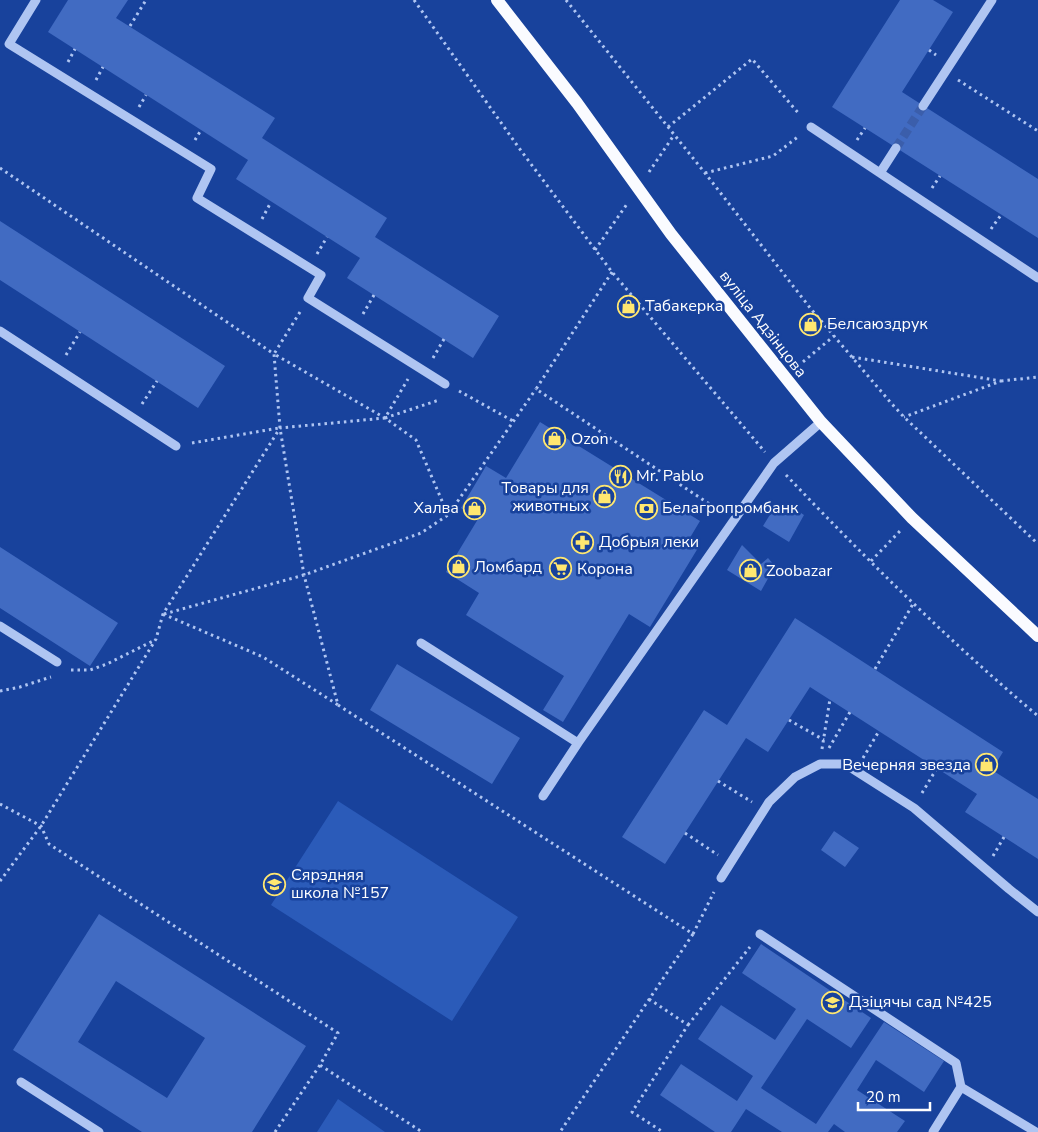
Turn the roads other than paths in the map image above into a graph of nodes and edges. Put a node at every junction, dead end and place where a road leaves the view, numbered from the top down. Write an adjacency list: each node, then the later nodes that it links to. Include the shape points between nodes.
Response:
1 (36, 0): 10 (lane, via 9,44 211,168 197,198 321,275 308,298)
2 (497, 0): 11 (main road, вуліца Адзінцова, via 577,103 671,234)
3 (992, 0): 4 (lane)
4 (923, 106)
5 (811, 127): 7 (lane)
6 (896, 148): 7 (lane)
7 (880, 173): 8 (lane)
8 (1038, 278)
9 (0, 331): 12 (lane)
10 (446, 384)
11 (821, 422): 14 (main road, вуліца Адзінцова, via 912,518); 17 (lane, via 774,463)
12 (176, 446)
13 (0, 626): 16 (lane)
14 (1038, 636)
15 (422, 643): 17 (lane)
16 (56, 662)
17 (578, 743): 18 (lane)
18 (543, 796)
19 (721, 878): 20 (lane, via 769,802 795,777 820,764 845,764 914,808)
20 (1038, 912)
21 (760, 934): 23 (lane, via 956,1062)
22 (21, 1082): 24 (lane)
23 (961, 1087): 25 (lane); 26 (lane)
24 (99, 1132)
25 (933, 1132)
26 (1036, 1132)

